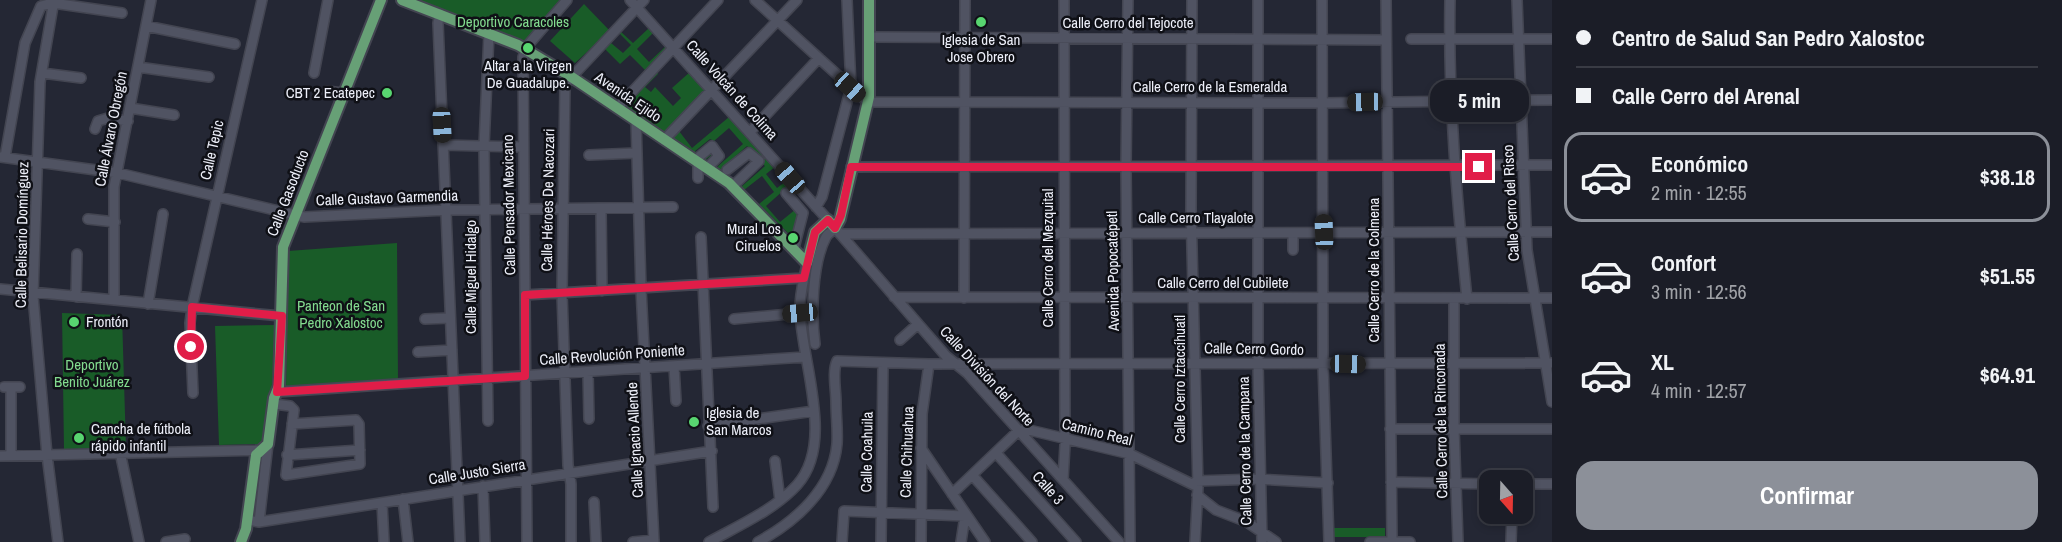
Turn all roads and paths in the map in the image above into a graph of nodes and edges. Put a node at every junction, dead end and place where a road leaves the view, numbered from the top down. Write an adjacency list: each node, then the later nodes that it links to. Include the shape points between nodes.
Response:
1 (151, 0): 26 (street, Calle Álvaro Obregón)
2 (262, 0): 97 (street, Calle Tepic)
3 (328, 0): 46 (street)
4 (381, 0): 53 (main road, Calle Gasoducto)
5 (402, 0): 24 (main road, Avenida Ejido)
6 (567, 0): 42 (street)
7 (718, 0): 41 (street)
8 (755, 0): 25 (street)
9 (797, 0): 25 (street)
10 (847, 0): 50 (street)
11 (869, 0): 28 (main road)
12 (965, 0): 29 (street)
13 (1064, 0): 30 (street, Calle Cerro del Mezquital)
14 (1128, 0): 31 (street, Avenida Popocatépetl)
15 (1192, 0): 32 (street, Calle Cerro Iztaccíhuatl)
16 (1258, 0): 33 (street, Calle Cerro de la Campana)
17 (1322, 0): 34 (street)
18 (1386, 0): 39 (street, Calle Cerro de la Colmena)
19 (1450, 0): 36 (street)
20 (1517, 0): 37 (street, Calle Cerro del Risco)
21 (53, 2): 23 (street); 45 (street, Calle Belisario Domínguez); 78 (street, via 41,6 29,30)
22 (637, 2): 41 (street, Calle Volcán de Colima); 47 (street)
23 (122, 13)
24 (440, 14): 27 (main road, Avenida Ejido); 73 (street)
25 (778, 21): 43 (street); 51 (street)
26 (146, 26): 40 (street); 44 (street, Calle Álvaro Obregón)
27 (489, 33): 42 (main road, Avenida Ejido); 74 (street, Calle Miguel Hidalgo)
28 (870, 37): 29 (street, Calle Cerro del Tejocote); 56 (main road)
29 (964, 37): 30 (street, Calle Cerro del Tejocote); 58 (street)
30 (1063, 37): 31 (street, Calle Cerro del Tejocote); 62 (street, Calle Cerro del Mezquital)
31 (1128, 37): 32 (street, Calle Cerro del Tejocote); 59 (street, Avenida Popocatépetl)
32 (1193, 38): 33 (street, Calle Cerro del Tejocote); 63 (street, Calle Cerro Iztaccíhuatl)
33 (1258, 38): 34 (street, Calle Cerro del Tejocote); 60 (street, Calle Cerro de la Campana)
34 (1322, 38): 39 (street, Calle Cerro del Tejocote); 64 (street)
35 (1411, 39): 36 (street)
36 (1449, 39): 37 (street); 57 (street)
37 (1518, 39): 38 (street); 54 (street, Calle Cerro del Risco)
38 (1552, 39)
39 (1386, 40): 61 (street, Calle Cerro de la Colmena)
40 (235, 44)
41 (674, 47): 51 (street, Calle Volcán de Colima); 65 (street)
42 (525, 49): 47 (main road, Avenida Ejido); 75 (street, Calle Pensador Mexicano)
43 (819, 58): 50 (street); 71 (street)
44 (138, 67): 48 (street); 66 (street, Calle Álvaro Obregón)
45 (42, 73): 49 (street); 79 (street, Calle Belisario Domínguez)
46 (314, 73)
47 (570, 76): 65 (main road, Avenida Ejido); 101 (street, Calle Héroes De Nacozari, via 565,87)
48 (209, 77)
49 (81, 78)
50 (850, 87): 56 (street); 99 (street, via 822,197)
51 (712, 90): 71 (street, Calle Volcán de Colima); 72 (street)
52 (327, 91): 53 (street)
53 (344, 93): 107 (main road, Calle Gasoducto)
54 (1521, 100): 55 (street, Calle Cerro de la Esmeralda); 57 (street, Calle Cerro de la Esmeralda); 84 (street, Calle Cerro del Risco)
55 (1552, 100)
56 (868, 101): 58 (street, Calle Cerro de la Esmeralda); 85 (main road)
57 (1453, 101): 61 (street, Calle Cerro de la Esmeralda); 89 (street)
58 (964, 102): 62 (street, Calle Cerro de la Esmeralda); 90 (street)
59 (1128, 102): 62 (street, Calle Cerro de la Esmeralda); 63 (street, Calle Cerro de la Esmeralda); 86 (street, Avenida Popocatépetl)
60 (1258, 102): 63 (street, Calle Cerro de la Esmeralda); 64 (street, Calle Cerro de la Esmeralda); 88 (street, Calle Cerro de la Campana)
61 (1387, 102): 64 (street, Calle Cerro de la Esmeralda); 83 (street, Calle Cerro de la Colmena)
62 (1062, 103): 91 (street, Calle Cerro del Mezquital)
63 (1193, 103): 87 (street, Calle Cerro Iztaccíhuatl)
64 (1321, 103): 82 (street)
65 (618, 107): 68 (main road, Avenida Ejido)
66 (130, 108): 67 (street); 69 (street, Calle Álvaro Obregón)
67 (174, 115)
68 (636, 120): 72 (main road, Avenida Ejido); 76 (street, Calle Ignacio Allende)
69 (128, 121): 70 (street, via 103,118); 93 (street, Calle Álvaro Obregón)
70 (94, 129)
71 (750, 132): 99 (street, Calle Volcán de Colima)
72 (664, 140): 80 (main road, Avenida Ejido)
73 (443, 145): 74 (street); 104 (street)
74 (484, 146): 75 (street); 105 (street, Calle Miguel Hidalgo)
75 (523, 147): 100 (street, Calle Pensador Mexicano)
76 (636, 153): 77 (street); 102 (street, Calle Ignacio Allende)
77 (589, 155)
78 (2, 157): 79 (street, Calle Gustavo Garmendia)
79 (38, 162): 93 (street, Calle Gustavo Garmendia); 132 (street, Calle Belisario Domínguez)
80 (702, 162): 94 (street); 95 (main road, Avenida Ejido)
81 (1552, 165): 84 (street)
82 (1321, 166): 83 (street); 88 (street); 114 (street)
83 (1388, 166): 89 (street); 115 (street, Calle Cerro de la Colmena)
84 (1524, 166): 89 (street); 112 (street, Calle Cerro del Risco)
85 (851, 167): 90 (street); 110 (main road, via 841,215)
86 (1126, 167): 87 (street); 91 (street); 118 (street, Avenida Popocatépetl)
87 (1192, 167): 88 (street); 119 (street, Calle Cerro Iztaccíhuatl)
88 (1257, 167): 121 (street, Calle Cerro de la Campana)
89 (1457, 167): 111 (street)
90 (965, 168): 91 (street); 113 (street)
91 (1062, 168): 117 (street, Calle Cerro del Mezquital)
92 (728, 170): 95 (street, via 749,153 759,161)
93 (118, 173): 97 (street, Calle Gustavo Garmendia); 109 (street, Calle Álvaro Obregón)
94 (698, 178)
95 (734, 186): 123 (main road, Avenida Ejido)
96 (786, 193): 123 (street, via 803,213)
97 (217, 194): 107 (street, Calle Gustavo Garmendia); 150 (street, Calle Tepic)
98 (673, 207): 102 (street, Calle Gustavo Garmendia)
99 (816, 207): 110 (street, Calle Volcán de Colima)
100 (525, 208): 101 (street, Calle Gustavo Garmendia); 105 (street, Calle Gustavo Garmendia); 134 (street, Calle Pensador Mexicano)
101 (561, 208): 103 (street, Calle Gustavo Garmendia); 133 (street, Calle Héroes De Nacozari)
102 (638, 208): 103 (street, Calle Gustavo Garmendia); 130 (street, Calle Ignacio Allende)
103 (601, 209): 131 (street)
104 (447, 210): 105 (street, Calle Gustavo Garmendia); 107 (street, Calle Gustavo Garmendia); 153 (street)
105 (486, 210): 179 (street, Calle Miguel Hidalgo)
106 (163, 214): 149 (street)
107 (296, 215): 152 (main road, Calle Gasoducto, via 282,252)
108 (88, 219): 109 (street)
109 (115, 222): 148 (street, Calle Álvaro Obregón)
110 (834, 227): 113 (street, Calle Cerro Tlayalote); 126 (main road, via 815,232); 136 (street, Calle División del Norte); 158 (street, via 826,235 814,285)
111 (1461, 231): 112 (street, Calle Cerro Tlayalote); 115 (street, Calle Cerro Tlayalote); 147 (street)
112 (1526, 231): 116 (street, Calle Cerro Tlayalote); 143 (street, Calle Cerro del Risco)
113 (964, 232): 117 (street, Calle Cerro Tlayalote); 137 (street)
114 (1324, 232): 115 (street, Calle Cerro Tlayalote); 120 (street, Calle Cerro Tlayalote); 142 (street)
115 (1388, 232): 145 (street, Calle Cerro de la Colmena)
116 (1552, 232)
117 (1063, 233): 118 (street, Calle Cerro Tlayalote); 138 (street, Calle Cerro del Mezquital)
118 (1127, 233): 119 (street, Calle Cerro Tlayalote); 139 (street, Avenida Popocatépetl)
119 (1193, 233): 121 (street, Calle Cerro Tlayalote); 140 (street, Calle Cerro Iztaccíhuatl)
120 (1293, 233): 121 (street, Calle Cerro Tlayalote); 124 (street)
121 (1258, 234): 141 (street, Calle Cerro de la Campana)
122 (701, 237): 128 (street)
123 (794, 248): 126 (main road, Avenida Ejido)
124 (1293, 250)
125 (77, 254): 135 (street)
126 (807, 263): 127 (street)
127 (804, 278): 128 (street); 151 (street)
128 (704, 284): 130 (street); 162 (street)
129 (0, 289): 132 (street)
130 (641, 290): 131 (street); 175 (street, Calle Ignacio Allende)
131 (603, 291): 133 (street)
132 (33, 293): 135 (street); 205 (street, Calle Belisario Domínguez)
133 (562, 294): 134 (street); 177 (street, Calle Héroes De Nacozari)
134 (525, 295): 178 (street, Calle Pensador Mexicano)
135 (76, 297): 148 (street)
136 (894, 297): 137 (street, Calle Cerro del Cubilete); 156 (street, Calle División del Norte)
137 (964, 298): 138 (street, Calle Cerro del Cubilete)
138 (1063, 298): 139 (street, Calle Cerro del Cubilete); 164 (street, Calle Cerro del Mezquital)
139 (1128, 298): 140 (street, Calle Cerro del Cubilete); 165 (street, Avenida Popocatépetl)
140 (1195, 298): 141 (street, Calle Cerro del Cubilete); 166 (street, Calle Cerro Iztaccíhuatl)
141 (1260, 298): 142 (street, Calle Cerro del Cubilete); 170 (street, Calle Cerro de la Campana)
142 (1324, 298): 145 (street, Calle Cerro del Cubilete); 171 (street)
143 (1536, 298): 144 (street, Calle Cerro del Cubilete); 147 (street, Calle Cerro del Cubilete); 167 (street, Calle Cerro del Risco)
144 (1552, 298)
145 (1388, 299): 146 (street, Calle Cerro del Cubilete); 172 (street, Calle Cerro de la Colmena)
146 (1454, 299): 147 (street, Calle Cerro del Cubilete); 173 (street, Calle Cerro de la Rinconada)
147 (1467, 299)
148 (114, 300): 149 (street)
149 (148, 304): 150 (street)
150 (192, 307): 152 (street); 183 (street, Calle Tepic)
151 (800, 313): 155 (street); 161 (street)
152 (282, 316): 182 (main road, Calle Gasoducto)
153 (450, 318): 154 (street); 159 (street)
154 (424, 319)
155 (734, 319)
156 (918, 324): 157 (street); 169 (street, Calle División del Norte)
157 (900, 340)
158 (814, 344)
159 (452, 350): 160 (street); 180 (street)
160 (418, 352)
161 (805, 357): 162 (street, Calle Revolución Poniente); 187 (street)
162 (706, 363): 174 (street, Calle Revolución Poniente); 191 (street)
163 (883, 363): 168 (street); 230 (street, Calle Coahuila); 238 (street, via 836,362 837,445 830,472 812,500)
164 (1063, 363): 165 (street, Calle Cerro Gordo); 169 (street, Calle Cerro Gordo); 196 (street, Calle Cerro del Mezquital)
165 (1128, 363): 166 (street, Calle Cerro Gordo); 203 (street, Avenida Popocatépetl)
166 (1194, 363): 170 (street, Calle Cerro Gordo); 222 (street, Calle Cerro Iztaccíhuatl)
167 (1549, 363): 173 (street, Calle Cerro Gordo); 185 (street, Calle Cerro del Risco)
168 (929, 364): 169 (street, Calle Cerro Gordo); 198 (street, Calle Chihuahua)
169 (957, 364): 195 (street, Calle División del Norte)
170 (1258, 364): 171 (street, Calle Cerro Gordo); 212 (street, Calle Cerro de la Campana)
171 (1323, 364): 172 (street, Calle Cerro Gordo); 216 (street)
172 (1390, 364): 173 (street, Calle Cerro Gordo); 193 (street, Calle Cerro de la Colmena)
173 (1455, 365): 192 (street, Calle Cerro de la Rinconada)
174 (674, 366): 175 (street, Calle Revolución Poniente); 184 (street)
175 (646, 368): 176 (street, Calle Revolución Poniente); 208 (street, Calle Ignacio Allende)
176 (588, 372): 177 (street, Calle Revolución Poniente); 188 (street)
177 (566, 374): 178 (street, Calle Revolución Poniente); 210 (street, Calle Héroes De Nacozari)
178 (525, 376): 179 (street, Calle Revolución Poniente); 213 (street, Calle Pensador Mexicano)
179 (486, 378): 180 (street, Calle Revolución Poniente); 189 (street, Calle Miguel Hidalgo)
180 (453, 380): 182 (street, Calle Revolución Poniente); 223 (street)
181 (12, 387): 204 (street)
182 (277, 392): 186 (main road, Calle Gasoducto)
183 (193, 393)
184 (676, 401)
185 (1552, 402)
186 (274, 404): 190 (street, via 294,408); 197 (main road, Calle Gasoducto)
187 (814, 411): 191 (street); 226 (street, via 810,464 801,480)
188 (589, 419)
189 (488, 421)
190 (292, 424): 199 (street, via 356,420); 206 (street)
191 (708, 426): 201 (street)
192 (1454, 428): 193 (street); 194 (street); 217 (street, Calle Cerro de la Rinconada)
193 (1390, 429): 215 (street, Calle Cerro de la Colmena)
194 (1552, 429)
195 (1019, 431): 196 (street, Camino Real, via 1028,429); 202 (street); 214 (street, Calle División del Norte)
196 (1064, 439): 203 (street, Camino Real); 214 (street, Calle Cerro del Mezquital)
197 (265, 448): 200 (street); 233 (street, Calle Gasoducto); 234 (main road, Calle Gasoducto, via 256,455)
198 (921, 448): 224 (street); 231 (street, Calle Chihuahua)
199 (360, 450): 206 (street); 206 (street, via 357,465 289,476 285,472)
200 (120, 452): 205 (street); 242 (street)
201 (712, 452): 208 (street, Calle Justo Sierra); 229 (street)
202 (997, 454): 211 (street); 262 (street, Calle 3)
203 (1130, 454): 222 (street, Camino Real); 264 (street, Avenida Popocatépetl)
204 (11, 455): 205 (street); 207 (street)
205 (47, 455): 241 (street, Calle Belisario Domínguez)
206 (287, 455)
207 (0, 456)
208 (651, 460): 210 (street, Calle Justo Sierra); 240 (street, Calle Ignacio Allende)
209 (776, 461): 226 (street)
210 (570, 473): 213 (street, Calle Justo Sierra); 251 (street, Calle Héroes De Nacozari)
211 (973, 476): 224 (street); 261 (street)
212 (1259, 479): 216 (street); 222 (street); 236 (street, Calle Cerro de la Campana)
213 (525, 480): 221 (street, Calle Justo Sierra); 250 (street, Calle Pensador Mexicano)
214 (1063, 480): 263 (street, Calle División del Norte)
215 (1391, 482): 217 (street); 239 (street, Calle Cerro de la Colmena)
216 (1328, 483): 267 (street)
217 (1456, 483): 218 (street); 270 (street, Calle Cerro de la Rinconada)
218 (1479, 484)
219 (1533, 484): 220 (street)
220 (1552, 484)
221 (483, 486): 223 (street, Calle Justo Sierra); 249 (street)
222 (1197, 488): 236 (street, Camino Real, via 1216,510); 265 (street, Calle Cerro Iztaccíhuatl)
223 (457, 490): 225 (street, Calle Justo Sierra); 248 (street)
224 (952, 494): 232 (street)
225 (403, 499): 228 (street, Calle Justo Sierra); 247 (street)
226 (780, 500): 254 (street)
227 (594, 502): 252 (street)
228 (382, 503): 233 (street, Calle Justo Sierra); 246 (street)
229 (713, 507)
230 (881, 512): 231 (street); 256 (street, via 844,511); 257 (street, Calle Coahuila)
231 (921, 513): 232 (street); 258 (street, Calle Chihuahua)
232 (965, 516): 259 (street); 260 (street)
233 (259, 522): 234 (street, Calle Justo Sierra)
234 (247, 524): 244 (main road, Calle Gasoducto); 245 (main road, Calle Gasoducto)
235 (1512, 524): 271 (street)
236 (1262, 537): 266 (street, Camino Real)
237 (185, 539): 243 (street)
238 (770, 539): 255 (street)
239 (1392, 540): 268 (street); 269 (street)
240 (654, 541): 253 (street)
241 (58, 542)
242 (138, 542)
243 (166, 542)
244 (241, 542)
245 (248, 542)
246 (384, 542)
247 (408, 542)
248 (460, 542)
249 (485, 542)
250 (526, 542)
251 (572, 542)
252 (596, 542)
253 (633, 542)
254 (709, 542)
255 (758, 542)
256 (842, 542)
257 (881, 542)
258 (921, 542)
259 (961, 542)
260 (985, 542)
261 (1032, 542)
262 (1076, 542)
263 (1119, 542)
264 (1130, 542)
265 (1196, 542)
266 (1276, 542)
267 (1329, 542)
268 (1370, 542)
269 (1410, 542)
270 (1458, 542)
271 (1511, 542)

